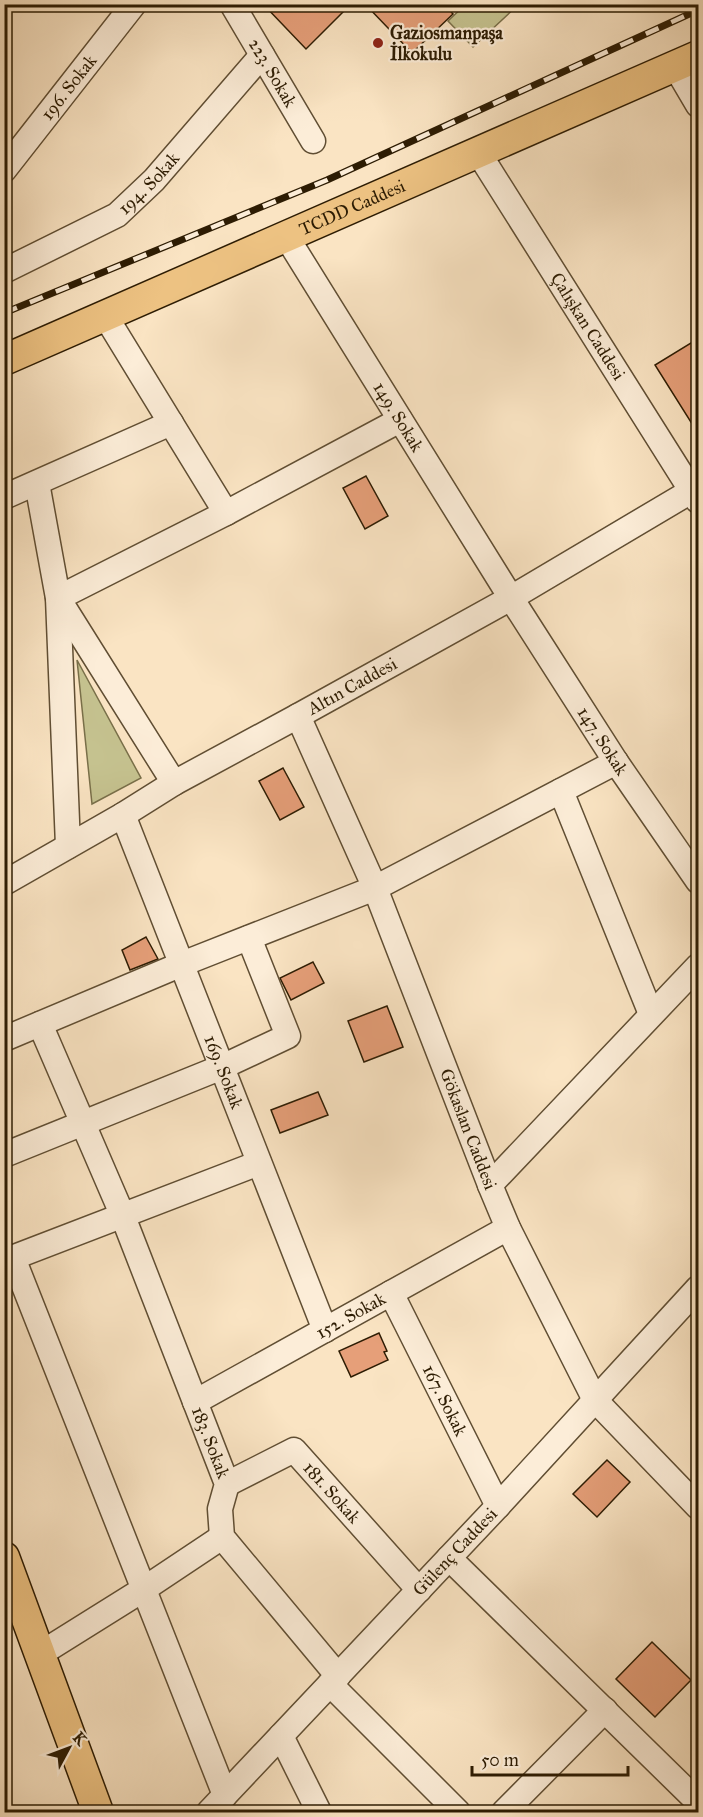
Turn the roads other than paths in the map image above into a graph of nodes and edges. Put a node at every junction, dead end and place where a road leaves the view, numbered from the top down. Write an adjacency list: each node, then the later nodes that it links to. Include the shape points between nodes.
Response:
1 (134, 4): 9 (street, 196. Sokak)
2 (232, 4): 3 (street, 223. Sokak)
3 (262, 55): 7 (street, 223. Sokak); 11 (street, 194. Sokak, via 154,180 117,215)
4 (687, 61): 5 (street); 6 (street); 8 (main road, TCDD Caddesi)
5 (699, 92)
6 (699, 105)
7 (313, 141)
8 (478, 152): 10 (main road, TCDD Caddesi); 17 (street, Çalışkan Caddesi)
9 (4, 170)
10 (286, 236): 12 (main road, TCDD Caddesi); 14 (street, 149. Sokak)
11 (4, 271)
12 (106, 316): 13 (main road, TCDD Caddesi); 15 (street)
13 (4, 360)
14 (400, 420): 19 (street); 21 (street, 149. Sokak)
15 (171, 423): 16 (street); 19 (street)
16 (37, 483): 18 (street); 20 (street)
17 (697, 493): 21 (street, Altın Caddesi)
18 (4, 497)
19 (226, 513): 20 (street)
20 (58, 598): 24 (street); 27 (street)
21 (511, 598): 22 (street, Altın Caddesi); 23 (street, 147. Sokak)
22 (298, 716): 24 (street, Altın Caddesi); 30 (street, Gökaslan Caddesi)
23 (616, 762): 25 (street); 28 (street, 147. Sokak)
24 (174, 783): 26 (street, Altın Caddesi)
25 (561, 791): 30 (street); 34 (street)
26 (123, 814): 27 (street, Altın Caddesi); 32 (street, 169. Sokak)
27 (68, 846): 29 (street, Altın Caddesi)
28 (699, 881)
29 (4, 883)
30 (375, 888): 31 (street); 41 (street, Gökaslan Caddesi)
31 (249, 938): 32 (street); 37 (street, via 288,1036)
32 (182, 964): 35 (street); 37 (street, 169. Sokak)
33 (699, 966): 34 (street)
34 (651, 1014): 41 (street)
35 (40, 1024): 36 (street); 38 (street, 183. Sokak)
36 (4, 1039)
37 (222, 1067): 38 (street); 40 (street, 169. Sokak)
38 (83, 1123): 39 (street); 42 (street, 183. Sokak)
39 (4, 1155)
40 (259, 1163): 42 (street); 47 (street, 169. Sokak)
41 (490, 1185): 43 (street, Gökaslan Caddesi)
42 (122, 1215): 44 (street); 49 (street, 183. Sokak)
43 (508, 1228): 46 (street, 152. Sokak); 48 (street, Gökaslan Caddesi)
44 (9, 1259): 56 (street)
45 (699, 1288): 48 (street, Gülenç Caddesi)
46 (391, 1293): 47 (street, 152. Sokak); 51 (street, 167. Sokak)
47 (325, 1330): 49 (street, 152. Sokak)
48 (595, 1400): 51 (street, Gülenç Caddesi); 52 (street, Gökaslan Caddesi)
49 (195, 1402): 50 (street, 183. Sokak)
50 (227, 1485): 53 (street, 183. Sokak, via 220,1509); 57 (street, 181. Sokak, via 294,1450)
51 (498, 1506): 55 (street, Gülenç Caddesi)
52 (699, 1507)
53 (222, 1537): 56 (street); 59 (street)
54 (4, 1557): 58 (main road)
55 (449, 1558): 57 (street, Gülenç Caddesi); 60 (street)
56 (144, 1589): 58 (street); 63 (street)
57 (419, 1590): 59 (street, Gülenç Caddesi)
58 (40, 1654): 64 (main road)
59 (334, 1680): 61 (street, Gülenç Caddesi); 66 (street)
60 (605, 1710): 62 (street); 67 (street)
61 (281, 1736): 63 (street, Gülenç Caddesi); 65 (street)
62 (699, 1802)
63 (217, 1804)
64 (98, 1812)
65 (319, 1812)
66 (458, 1812)
67 (504, 1812)

